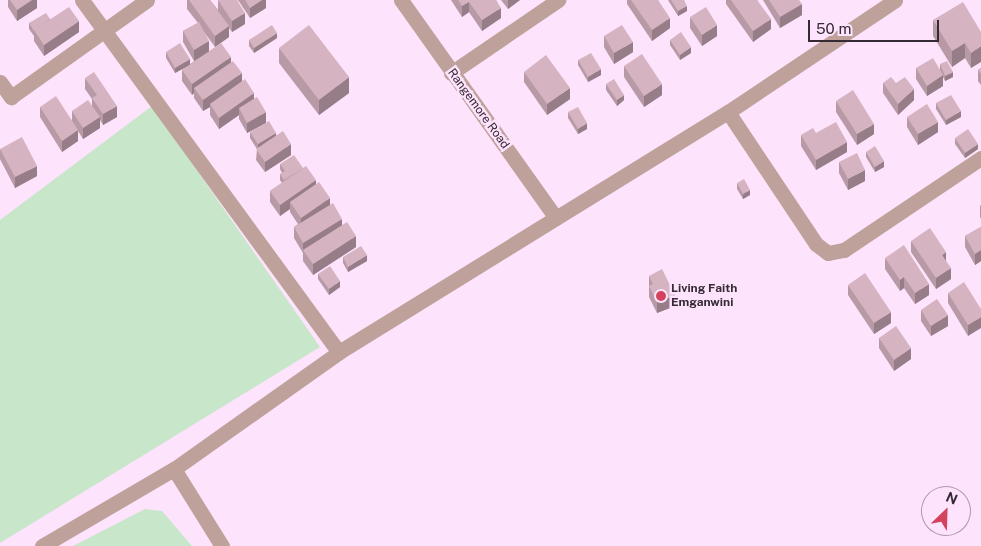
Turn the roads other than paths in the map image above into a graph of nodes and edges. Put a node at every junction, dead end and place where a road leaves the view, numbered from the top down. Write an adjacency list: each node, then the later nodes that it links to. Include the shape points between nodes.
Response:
1 (82, 0): 6 (street)
2 (147, 0): 6 (street)
3 (401, 0): 7 (street, Rangemore Road)
4 (558, 0): 7 (street)
5 (895, 0): 9 (street)
6 (104, 30): 8 (street, via 11,97); 12 (street)
7 (451, 73): 11 (street, Rangemore Road)
8 (0, 82)
9 (728, 112): 10 (street, via 816,244 828,253 844,250); 11 (street)
10 (981, 158)
11 (556, 218): 12 (street)
12 (339, 352): 13 (street)
13 (174, 469): 14 (street); 15 (street)
14 (42, 546)
15 (222, 546)

